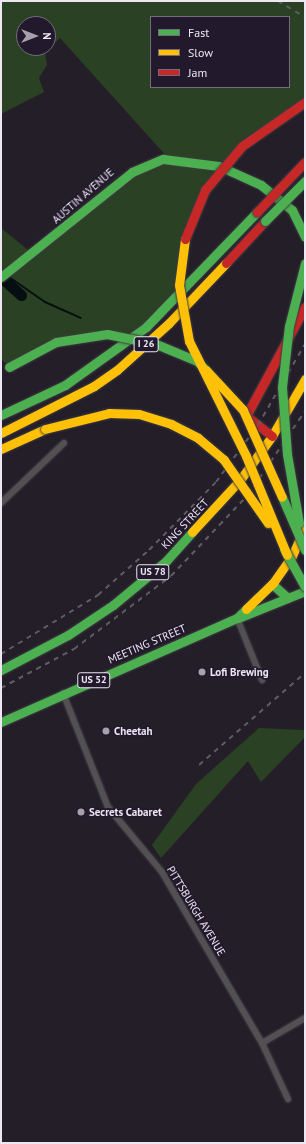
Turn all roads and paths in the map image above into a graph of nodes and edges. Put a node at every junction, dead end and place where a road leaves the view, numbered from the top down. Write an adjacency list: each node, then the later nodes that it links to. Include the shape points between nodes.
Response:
1 (305, 102): 18 (main road, bridge, via 242,146 205,190 186,229 179,285 189,341 246,456)
2 (305, 162): 10 (main road, I 26, bridge, via 146,327 65,385)
3 (305, 180): 11 (main road, I 26, bridge, via 169,323 117,370 94,386)
4 (305, 237): 6 (main road, AUSTIN AVENUE, via 292,210 261,185 219,166 189,160 163,159 132,172)
5 (305, 263): 17 (main road, bridge, via 286,339 282,387 290,476)
6 (3, 275)
7 (305, 307): 12 (main road, via 246,416)
8 (1, 372): 17 (main road, bridge, via 56,342 107,334 156,344 197,361 228,390 243,410)
9 (305, 379): 12 (main road, KING STREET / US 78)
10 (1, 415)
11 (1, 433)
12 (272, 436): 24 (main road, KING STREET / US 78, via 240,480 166,561 74,631)
13 (64, 443): 15 (street)
14 (1, 449): 18 (main road, bridge, via 46,430 92,415 117,413 158,419 184,430 210,447 232,469)
15 (1, 504)
16 (305, 527): 19 (main road, US 52, via 292,556)
17 (305, 549)
18 (287, 555): 20 (main road, bridge)
19 (272, 584): 22 (main road); 23 (main road, US 52)
20 (305, 587)
21 (305, 592): 22 (main road, MEETING STREET)
22 (288, 598): 23 (main road, MEETING STREET)
23 (237, 618): 25 (street); 26 (main road, MEETING STREET / US 52)
24 (1, 670)
25 (262, 680)
26 (62, 693): 27 (main road, MEETING STREET / US 52); 29 (street, PITTSBURGH AVENUE, via 108,807 162,872)
27 (1, 722)
28 (305, 1018): 29 (street)
29 (262, 1043): 30 (street, PITTSBURGH AVENUE)
30 (288, 1099)

